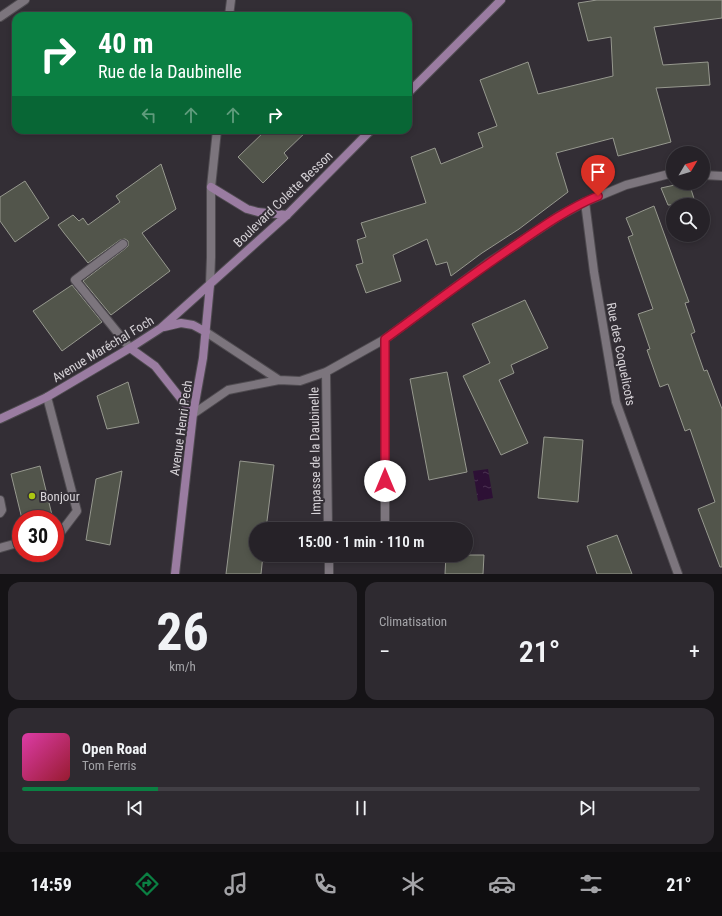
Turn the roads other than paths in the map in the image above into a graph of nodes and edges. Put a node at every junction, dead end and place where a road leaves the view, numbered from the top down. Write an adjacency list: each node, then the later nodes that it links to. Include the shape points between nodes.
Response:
1 (25, 0): 5 (street)
2 (231, 0): 4 (street)
3 (501, 0): 6 (main road)
4 (230, 12)
5 (0, 17)
6 (412, 89)
7 (217, 134): 12 (street)
8 (367, 134): 14 (main road, Boulevard Colette Besson)
9 (666, 175): 13 (street, via 626,185)
10 (710, 175): 11 (street)
11 (722, 176)
12 (211, 187): 14 (main road, via 247,209); 16 (street)
13 (585, 202): 19 (street, via 558,216 488,263); 36 (street, Rue des Coquelicots, via 616,402)
14 (287, 215): 16 (main road, Boulevard Colette Besson)
15 (123, 244): 20 (street, via 75,280)
16 (210, 285): 17 (main road, Avenue Maréchal Foch); 18 (main road, Avenue Henri Pech)
17 (162, 328): 18 (main road, via 181,323 193,325); 20 (main road, Avenue Maréchal Foch)
18 (206, 332): 22 (street); 24 (main road, Avenue Henri Pech)
19 (385, 339): 21 (street); 29 (street)
20 (130, 348): 23 (main road, Avenue Maréchal Foch); 24 (main road, via 155,366)
21 (326, 372): 22 (street, via 300,381); 28 (street, Impasse de la Daubinelle)
22 (279, 380): 24 (street, via 228,390)
23 (46, 397): 25 (main road, Avenue Maréchal Foch); 30 (street, via 77,511)
24 (193, 414): 34 (main road, Avenue Henri Pech)
25 (0, 419)
26 (0, 500): 27 (street)
27 (0, 513)
28 (328, 522)
29 (385, 522)
30 (64, 528)
31 (12, 545): 32 (street)
32 (0, 548)
33 (329, 562): 35 (street)
34 (175, 574)
35 (329, 574)
36 (678, 574)

